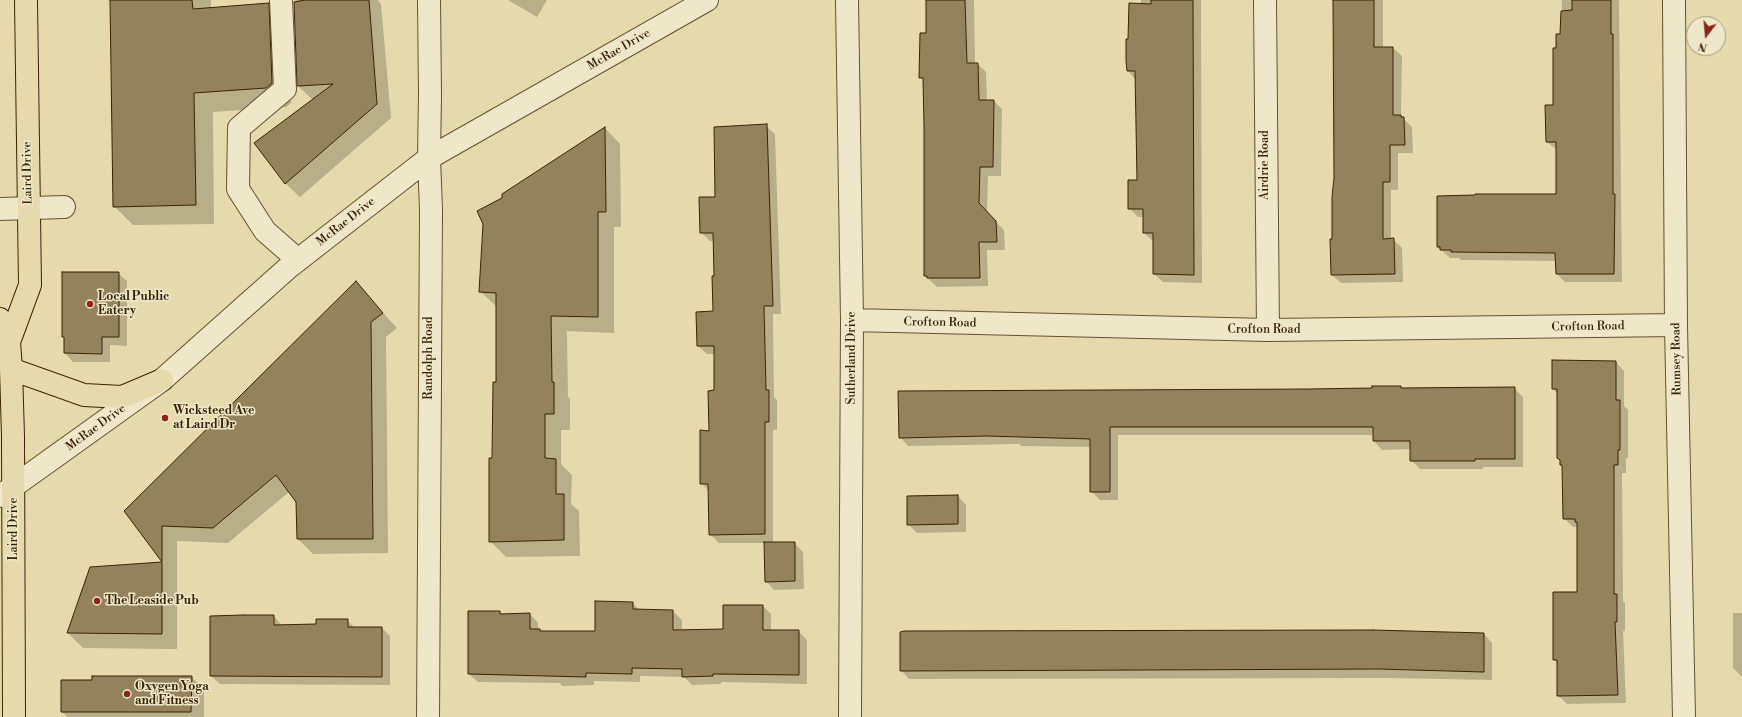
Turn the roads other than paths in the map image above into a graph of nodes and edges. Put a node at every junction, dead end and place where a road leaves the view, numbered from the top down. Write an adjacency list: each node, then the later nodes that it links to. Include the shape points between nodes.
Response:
1 (26, 0): 11 (main road, Laird Drive)
2 (281, 0): 12 (street, via 286,89 240,128 238,189 265,231)
3 (429, 0): 8 (street, Randolph Road)
4 (707, 0): 8 (street, McRae Drive)
5 (847, 0): 14 (street, Sutherland Drive)
6 (1264, 0): 16 (street, Airdrie Road)
7 (1674, 0): 15 (street, Rumsey Road)
8 (429, 158): 12 (street, McRae Drive); 22 (street, Randolph Road, via 431,210)
9 (64, 207): 11 (street)
10 (0, 208): 11 (street)
11 (29, 208): 17 (main road, Laird Drive, via 30,285)
12 (298, 260): 19 (street, McRae Drive)
13 (0, 319): 17 (main road, Laird Drive)
14 (852, 320): 16 (street, Crofton Road); 23 (street, Sutherland Drive)
15 (1676, 325): 16 (street, Crofton Road); 24 (street, Rumsey Road)
16 (1268, 330)
17 (9, 342): 18 (main road, Laird Drive)
18 (11, 369): 19 (main road, via 84,395 122,397); 20 (main road, Laird Drive)
19 (162, 380): 20 (street, McRae Drive)
20 (7, 491): 21 (main road, Laird Drive)
21 (14, 717)
22 (428, 717)
23 (850, 717)
24 (1684, 717)

